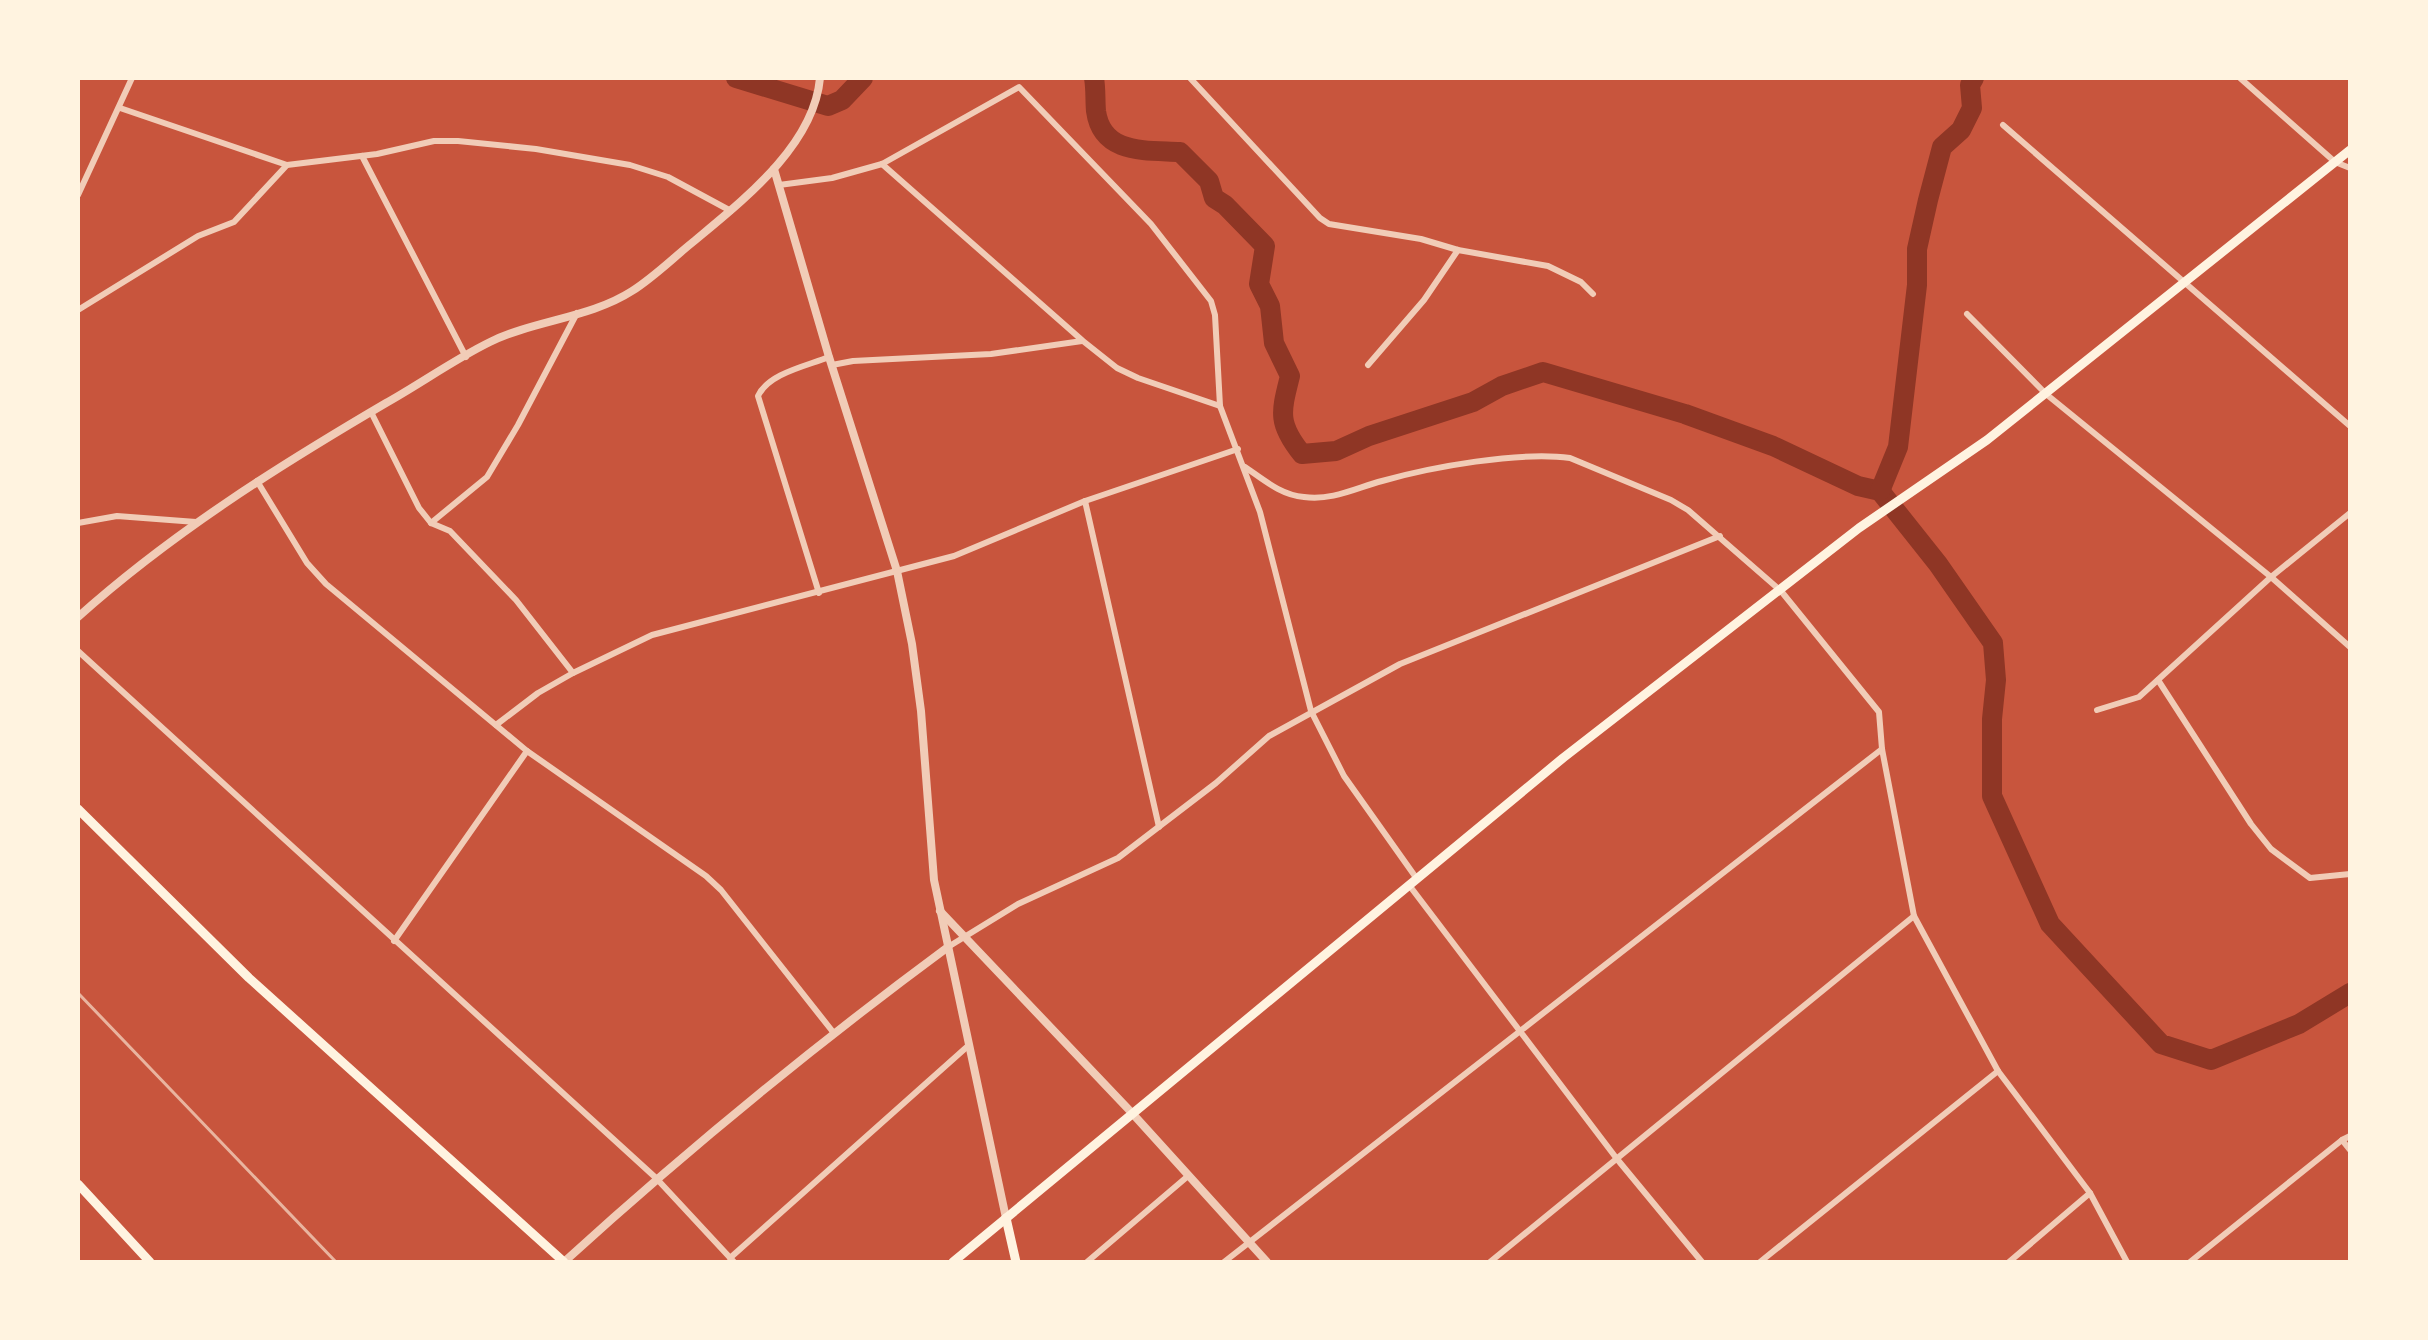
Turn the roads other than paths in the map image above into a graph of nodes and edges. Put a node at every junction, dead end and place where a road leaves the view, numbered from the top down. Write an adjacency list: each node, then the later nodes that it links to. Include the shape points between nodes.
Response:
1 (132, 78): 5 (street)
2 (1190, 78): 17 (street, via 1329,224)
3 (2240, 78): 9 (street)
4 (819, 81): 13 (street, via 807,121)
5 (120, 108): 11 (street); 15 (street)
6 (2003, 125): 18 (street)
7 (2350, 150): 9 (main road)
8 (362, 156): 11 (street); 16 (street, via 434,141 536,149 668,177); 24 (street)
9 (2335, 162): 12 (street); 18 (main road)
10 (882, 164): 14 (street); 23 (street); 28 (street, via 1019,87 1151,224 1205,290 1215,315)
11 (287, 165): 20 (street, via 234,222 198,236)
12 (2350, 168)
13 (774, 169): 14 (street); 16 (street)
14 (779, 185): 25 (street)
15 (78, 195)
16 (731, 211): 21 (street, via 629,293)
17 (1458, 250): 19 (street, via 1548,266); 26 (street, via 1424,300)
18 (2185, 284): 27 (main road); 30 (street)
19 (1593, 294)
20 (78, 310)
21 (577, 313): 24 (street, via 489,342); 38 (street, via 487,477)
22 (1967, 314): 27 (street)
23 (1083, 341): 25 (street, via 1030,351); 28 (street, via 1127,373)
24 (466, 357): 29 (street)
25 (830, 361): 40 (street); 43 (street, via 781,376 758,396)
26 (1368, 365)
27 (2046, 394): 41 (street); 42 (main road, via 1859,528)
28 (1220, 406): 31 (street)
29 (371, 412): 33 (street); 38 (street)
30 (2350, 426)
31 (1238, 449): 32 (street); 34 (street)
32 (1245, 467): 39 (street, via 1286,493 1321,498 1485,460 1557,456 1671,500); 50 (street)
33 (257, 481): 36 (street); 51 (street, via 307,563 326,584)
34 (1085, 501): 40 (street, via 954,556); 55 (street)
35 (2350, 513): 41 (street)
36 (196, 522): 37 (street, via 117,516); 44 (street)
37 (78, 523)
38 (431, 523): 47 (street, via 450,531 516,600)
39 (1720, 536): 42 (street); 50 (street, via 1400,664)
40 (897, 571): 43 (street); 58 (street, via 921,711)
41 (2271, 577): 45 (street); 48 (street)
42 (1781, 591): 52 (street, via 1879,712); 57 (main road, via 1563,758)
43 (819, 593): 47 (street, via 652,635)
44 (78, 617)
45 (2350, 647)
46 (78, 651): 61 (street)
47 (573, 673): 51 (street)
48 (2158, 680): 49 (street, via 2139,697); 56 (street, via 2271,849 2310,878)
49 (2097, 710)
50 (1311, 711): 55 (street, via 1269,736); 57 (street, via 1344,776)
51 (496, 725): 53 (street)
52 (1882, 749): 59 (street); 63 (street)
53 (527, 751): 61 (street); 64 (street, via 714,883)
54 (78, 809): 80 (main road, via 249,978)
55 (1159, 827): 60 (street, via 1118,858)
56 (2350, 874)
57 (1413, 882): 63 (street); 67 (main road)
58 (940, 911): 60 (street); 62 (street)
59 (1914, 916): 66 (street); 71 (street)
60 (963, 935): 62 (street); 67 (street)
61 (394, 941): 73 (street)
62 (948, 947): 64 (street); 65 (street)
63 (1520, 1031): 71 (street); 77 (street)
64 (833, 1032): 73 (street)
65 (969, 1045): 76 (street); 78 (street)
66 (1998, 1071): 75 (street); 88 (street)
67 (1132, 1113): 72 (street); 76 (main road)
68 (2350, 1136): 69 (street)
69 (2342, 1140): 70 (street); 91 (street)
70 (2350, 1150)
71 (1617, 1159): 86 (street); 87 (street)
72 (1188, 1176): 77 (street); 83 (street)
73 (656, 1178): 78 (street); 80 (street)
74 (78, 1184): 79 (main road)
75 (2090, 1193): 89 (street); 90 (street)
76 (1006, 1218): 81 (main road); 82 (main road)
77 (1249, 1242): 84 (street); 85 (street)
78 (732, 1260)
79 (150, 1262)
80 (564, 1262)
81 (953, 1262)
82 (1016, 1262)
83 (1087, 1262)
84 (1224, 1262)
85 (1267, 1262)
86 (1490, 1262)
87 (1702, 1262)
88 (1760, 1262)
89 (2009, 1262)
90 (2127, 1262)
91 (2190, 1262)

